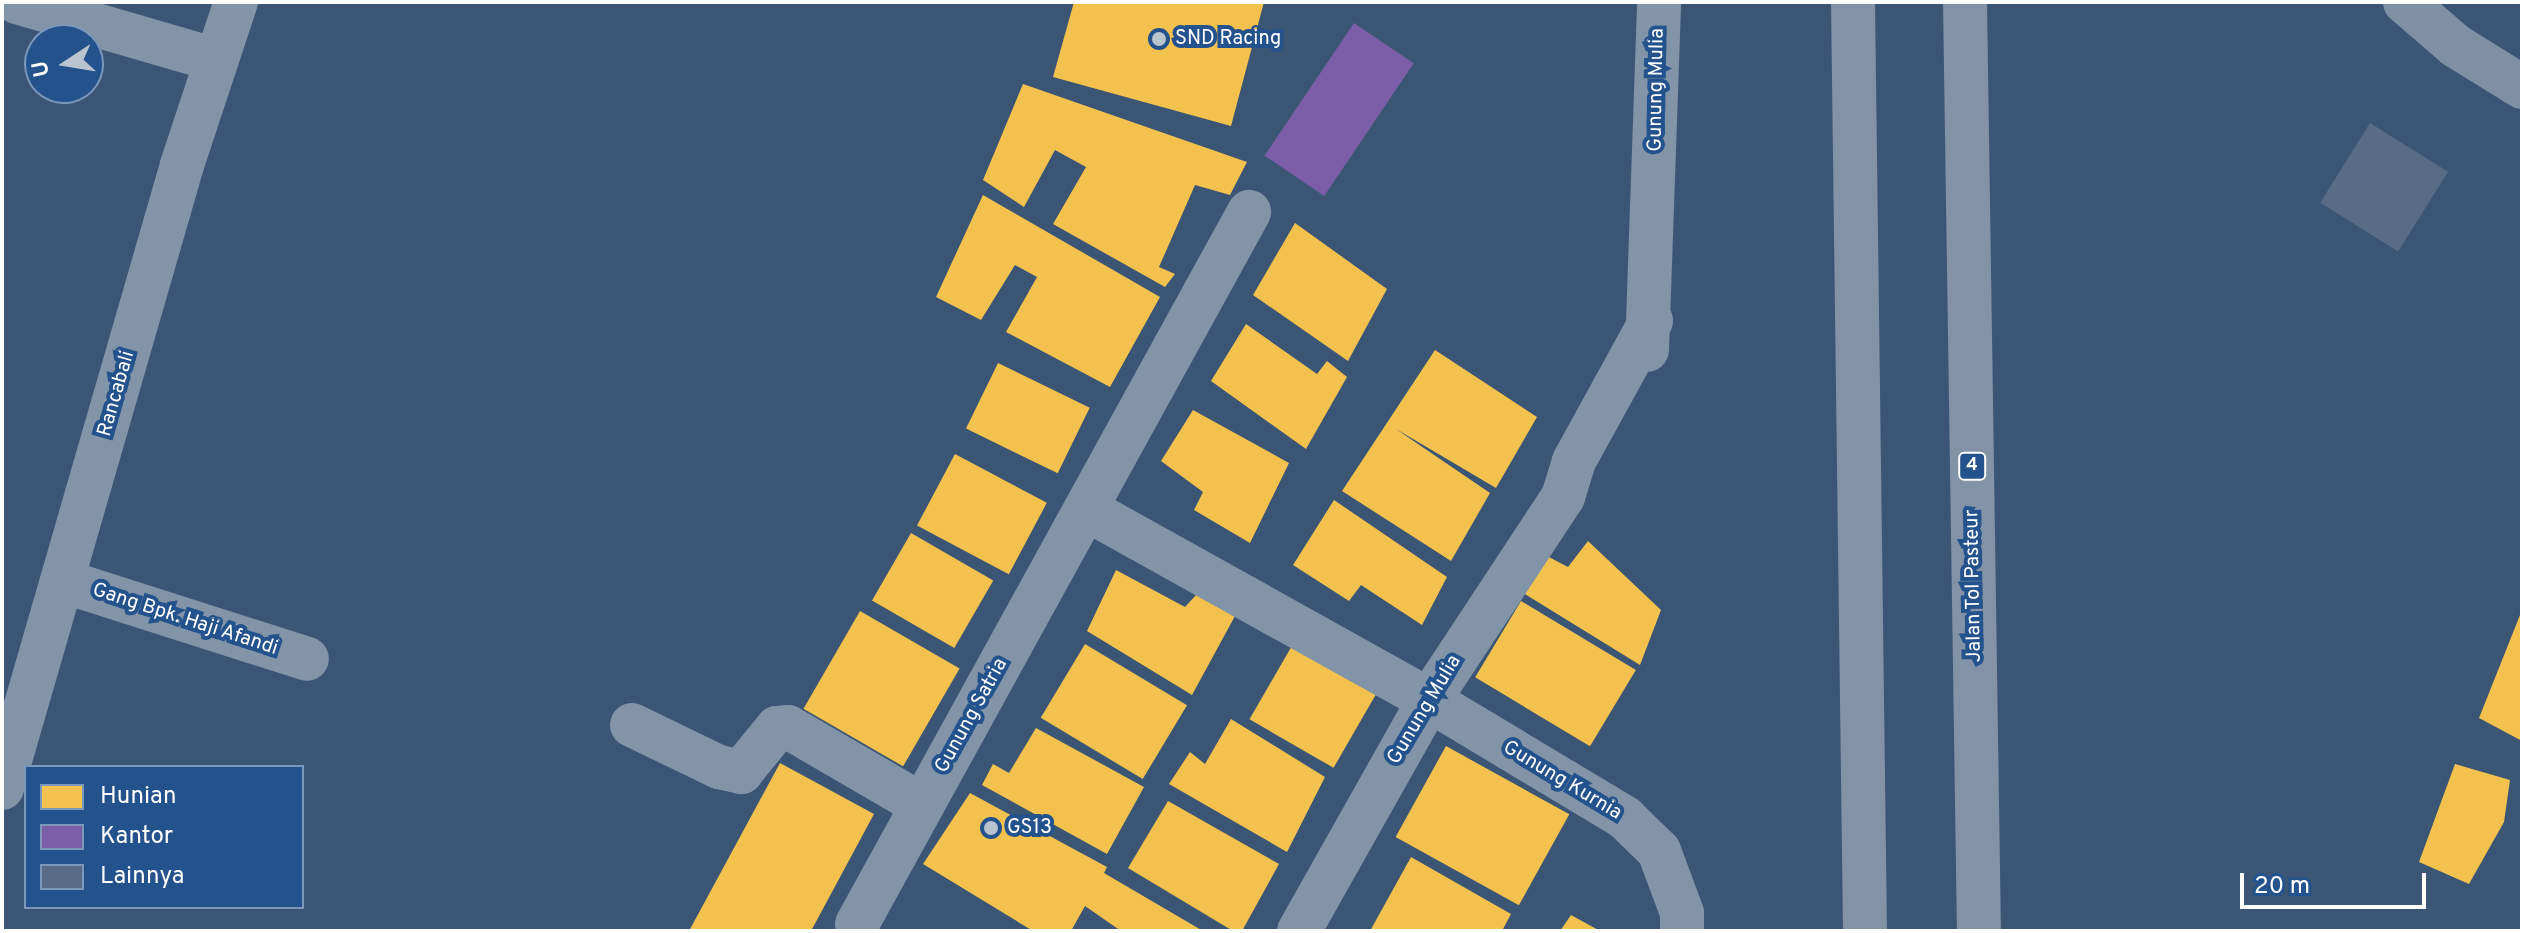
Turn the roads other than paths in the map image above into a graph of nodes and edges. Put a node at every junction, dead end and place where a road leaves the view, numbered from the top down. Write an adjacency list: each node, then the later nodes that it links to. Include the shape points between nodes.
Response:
1 (17, 2): 7 (street)
2 (236, 2): 7 (street, Rancabali)
3 (1659, 2): 13 (street, Gunung Mulia, via 1651,321 1644,377 1594,473 1563,497)
4 (1853, 2): 20 (highway)
5 (1965, 2): 21 (highway, Jalan Tol Pasteur / 4)
6 (2405, 2): 8 (main road, via 2456,46)
7 (217, 60): 11 (street, Rancabali)
8 (2522, 87)
9 (1249, 212): 10 (street, Gunung Satria)
10 (1086, 509): 13 (street); 16 (street, Gunung Satria)
11 (63, 581): 12 (street, Gang Bpk. Haji Afandi); 15 (street, Rancabali)
12 (307, 659)
13 (1429, 700): 18 (street, Gunung Mulia); 19 (street, Gunung Kurnia, via 1625,818 1659,851 1682,913)
14 (632, 725): 16 (street, via 719,767 741,772 777,728 788,727)
15 (6, 767)
16 (922, 805): 17 (street, Gunung Satria)
17 (857, 924)
18 (1299, 931)
19 (1682, 931)
20 (1865, 931)
21 (1979, 931)

